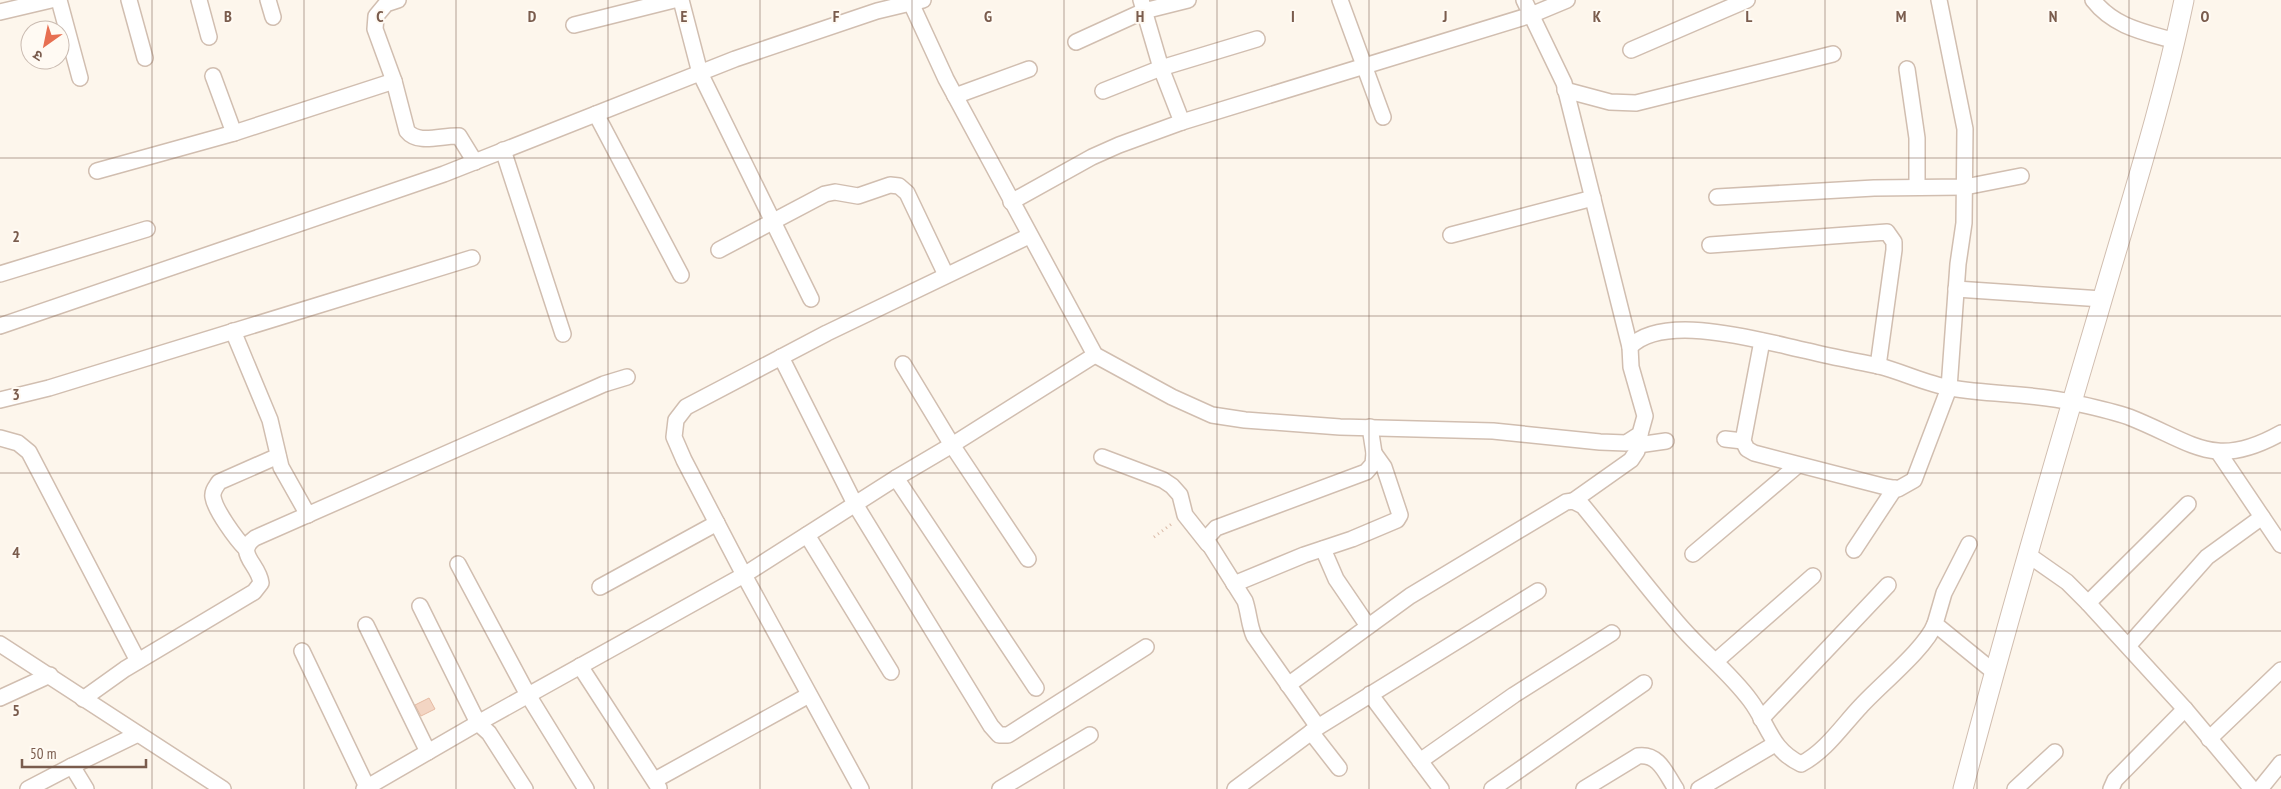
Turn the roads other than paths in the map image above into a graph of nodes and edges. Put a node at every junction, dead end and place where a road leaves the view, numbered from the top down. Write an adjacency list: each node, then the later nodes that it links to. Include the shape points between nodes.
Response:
1 (51, 0): 20 (street)
2 (59, 0): 37 (street)
3 (129, 0): 30 (street)
4 (199, 0): 24 (street)
5 (268, 0): 22 (street)
6 (398, 0): 38 (street, via 386,4 376,16 375,29)
7 (674, 0): 23 (street)
8 (681, 0): 35 (street)
9 (1188, 0): 19 (street)
10 (1340, 0): 31 (street)
11 (1524, 0): 21 (street)
12 (1568, 0): 21 (street)
13 (1747, 0): 28 (street)
14 (1939, 0): 50 (street, via 1965,128)
15 (2093, 0): 26 (street, via 2114,21)
16 (2184, 0): 26 (street)
17 (917, 2): 18 (street); 41 (street, via 928,43)
18 (877, 5): 35 (street)
19 (1143, 6): 27 (street); 32 (street)
20 (0, 12)
21 (1531, 15): 31 (street); 39 (street)
22 (272, 17)
23 (574, 25)
24 (209, 37)
25 (1257, 39): 32 (street)
26 (2175, 41): 67 (street)
27 (1076, 42)
28 (1631, 50)
29 (1833, 54): 39 (street, via 1636,104 1610,102)
30 (145, 58)
31 (1364, 65): 43 (street); 44 (street)
32 (1161, 68): 40 (street); 44 (street)
33 (1907, 68): 51 (street, via 1917,138)
34 (1029, 69): 41 (street)
35 (700, 73): 42 (street); 55 (street)
36 (213, 76): 45 (street)
37 (80, 78)
38 (394, 81): 45 (street); 47 (street, via 406,131 411,137 459,136)
39 (1565, 90): 53 (street)
40 (1103, 91)
41 (955, 96): 54 (street)
42 (596, 114): 46 (street); 63 (street)
43 (1383, 117)
44 (1182, 122): 54 (street, via 1101,153)
45 (234, 133): 48 (street)
46 (503, 150): 47 (street); 70 (street)
47 (475, 162): 68 (street)
48 (97, 171)
49 (2021, 176): 50 (street)
50 (1965, 186): 51 (street); 65 (street)
51 (1917, 187): 52 (street)
52 (1717, 197)
53 (1593, 198): 57 (street); 72 (street)
54 (1011, 202): 58 (street)
55 (772, 220): 60 (street); 64 (street, via 825,194 835,192 858,196 890,185 899,186 907,193); 66 (street)
56 (147, 229): 62 (street)
57 (1451, 235)
58 (1029, 236): 64 (street); 73 (street)
59 (1710, 245): 76 (street, via 1887,232 1894,242 1894,250)
60 (719, 250)
61 (472, 258): 69 (street)
62 (0, 274)
63 (681, 275)
64 (946, 276): 74 (street)
65 (1956, 288): 67 (street); 78 (street)
66 (811, 299)
67 (2102, 299): 80 (street)
68 (0, 326)
69 (233, 331): 79 (street); 91 (street, via 270,420)
70 (563, 334)
71 (1762, 341): 72 (street, via 1721,332 1685,330 1646,335); 76 (street); 87 (street)
72 (1630, 347): 84 (street, via 1631,367 1645,416)
73 (1095, 356): 81 (street, via 1212,415); 88 (street)
74 (781, 357): 97 (street); 101 (street, via 686,407 676,420 674,437)
75 (903, 364): 88 (street)
76 (1878, 366): 78 (street)
77 (627, 377): 99 (street, via 604,384)
78 (1950, 388): 80 (street); 95 (street, via 1917,474 1909,484)
79 (0, 400)
80 (2072, 402): 90 (street, via 2128,417); 110 (street)
81 (1370, 427): 84 (street, via 1493,431 1617,443); 89 (street)
82 (2281, 433): 90 (street, via 2259,445)
83 (0, 438): 129 (street, via 18,443 29,452)
84 (1639, 440): 86 (street); 96 (street, via 1631,460)
85 (1724, 440): 87 (street)
86 (1666, 441)
87 (1743, 441): 93 (street, via 1754,453)
88 (952, 445): 94 (street); 111 (street)
89 (1374, 453): 103 (street, via 1373,464 1366,472 1216,528 1206,539); 107 (street, via 1384,467 1399,518)
90 (2219, 453): 100 (street)
91 (278, 456): 99 (street); 106 (street, via 219,482 214,489 213,498 234,536)
92 (1102, 457): 103 (street, via 1172,486 1180,495 1185,514)
93 (1798, 464): 95 (street); 109 (street)
94 (896, 478): 97 (street); 138 (street)
95 (1895, 488): 108 (street)
96 (1573, 501): 123 (street, via 1566,502 1410,596); 130 (street, via 1582,506 1661,604)
97 (855, 504): 102 (street); 127 (street, via 986,718 999,734 1008,735)
98 (2188, 504): 119 (street)
99 (308, 514): 106 (street, via 255,538)
100 (2262, 517): 105 (street); 126 (street, via 2207,558)
101 (717, 523): 113 (street); 117 (street)
102 (807, 535): 113 (street); 133 (street)
103 (1208, 544): 115 (street)
104 (1969, 544): 121 (street, via 1944,593)
105 (2281, 545)
106 (246, 549): 129 (street, via 260,574 261,583 254,592)
107 (1323, 549): 115 (street); 123 (street, via 1336,579)
108 (1854, 550)
109 (1693, 554)
110 (2027, 554): 119 (street, via 2067,582); 134 (street)
111 (1028, 559)
112 (458, 564): 140 (street)
113 (744, 576): 131 (street); 141 (street)
114 (1813, 576): 130 (street)
115 (1234, 584): 137 (street, via 1248,610 1254,636)
116 (1888, 585): 145 (street)
117 (600, 587)
118 (1538, 591): 139 (street)
119 (2088, 603): 126 (street)
120 (420, 606): 146 (street)
121 (1935, 624): 134 (street); 151 (street, via 1928,639 1813,758 1801,764 1789,758)
122 (366, 625): 152 (street)
123 (1368, 626): 137 (street)
124 (1612, 633): 154 (street, via 1514,695)
125 (0, 644): 135 (street)
126 (2128, 646): 144 (street)
127 (1146, 647)
128 (302, 651): 160 (street)
129 (138, 661): 143 (street)
130 (1716, 662): 145 (street, via 1751,701)
131 (580, 666): 140 (street); 158 (street)
132 (2281, 670): 150 (street)
133 (891, 672)
134 (1994, 672): 173 (street)
135 (50, 675): 142 (street); 143 (street)
136 (1644, 683): 169 (street)
137 (1288, 685): 147 (street)
138 (1036, 688)
139 (1370, 694): 147 (street); 154 (street)
140 (528, 695): 146 (street); 164 (street)
141 (809, 695): 158 (street); 165 (street)
142 (0, 698)
143 (83, 698): 148 (street)
144 (2184, 709): 150 (street); 175 (street, via 2115,780)
145 (1761, 719): 151 (street)
146 (478, 723): 152 (street); 159 (street, via 489,733)
147 (1315, 729): 157 (street); 167 (street)
148 (138, 734): 156 (street); 163 (street)
149 (1090, 736): 166 (street)
150 (2209, 739): 176 (street)
151 (1775, 744): 172 (street)
152 (428, 752): 160 (street)
153 (2055, 752): 174 (street)
154 (1420, 761): 168 (street)
155 (2281, 763): 177 (street)
156 (72, 766): 161 (street); 162 (street)
157 (1339, 768)
158 (657, 785)
159 (520, 787)
160 (365, 788)
161 (28, 789)
162 (86, 789)
163 (223, 789)
164 (586, 789)
165 (861, 789)
166 (1000, 789)
167 (1235, 789)
168 (1441, 789)
169 (1492, 789)
170 (1584, 789): 171 (street, via 1638,756 1648,755 1657,760)
171 (1676, 789)
172 (1699, 789)
173 (1963, 789)
174 (2015, 789)
175 (2112, 789)
176 (2252, 789)
177 (2260, 789)

